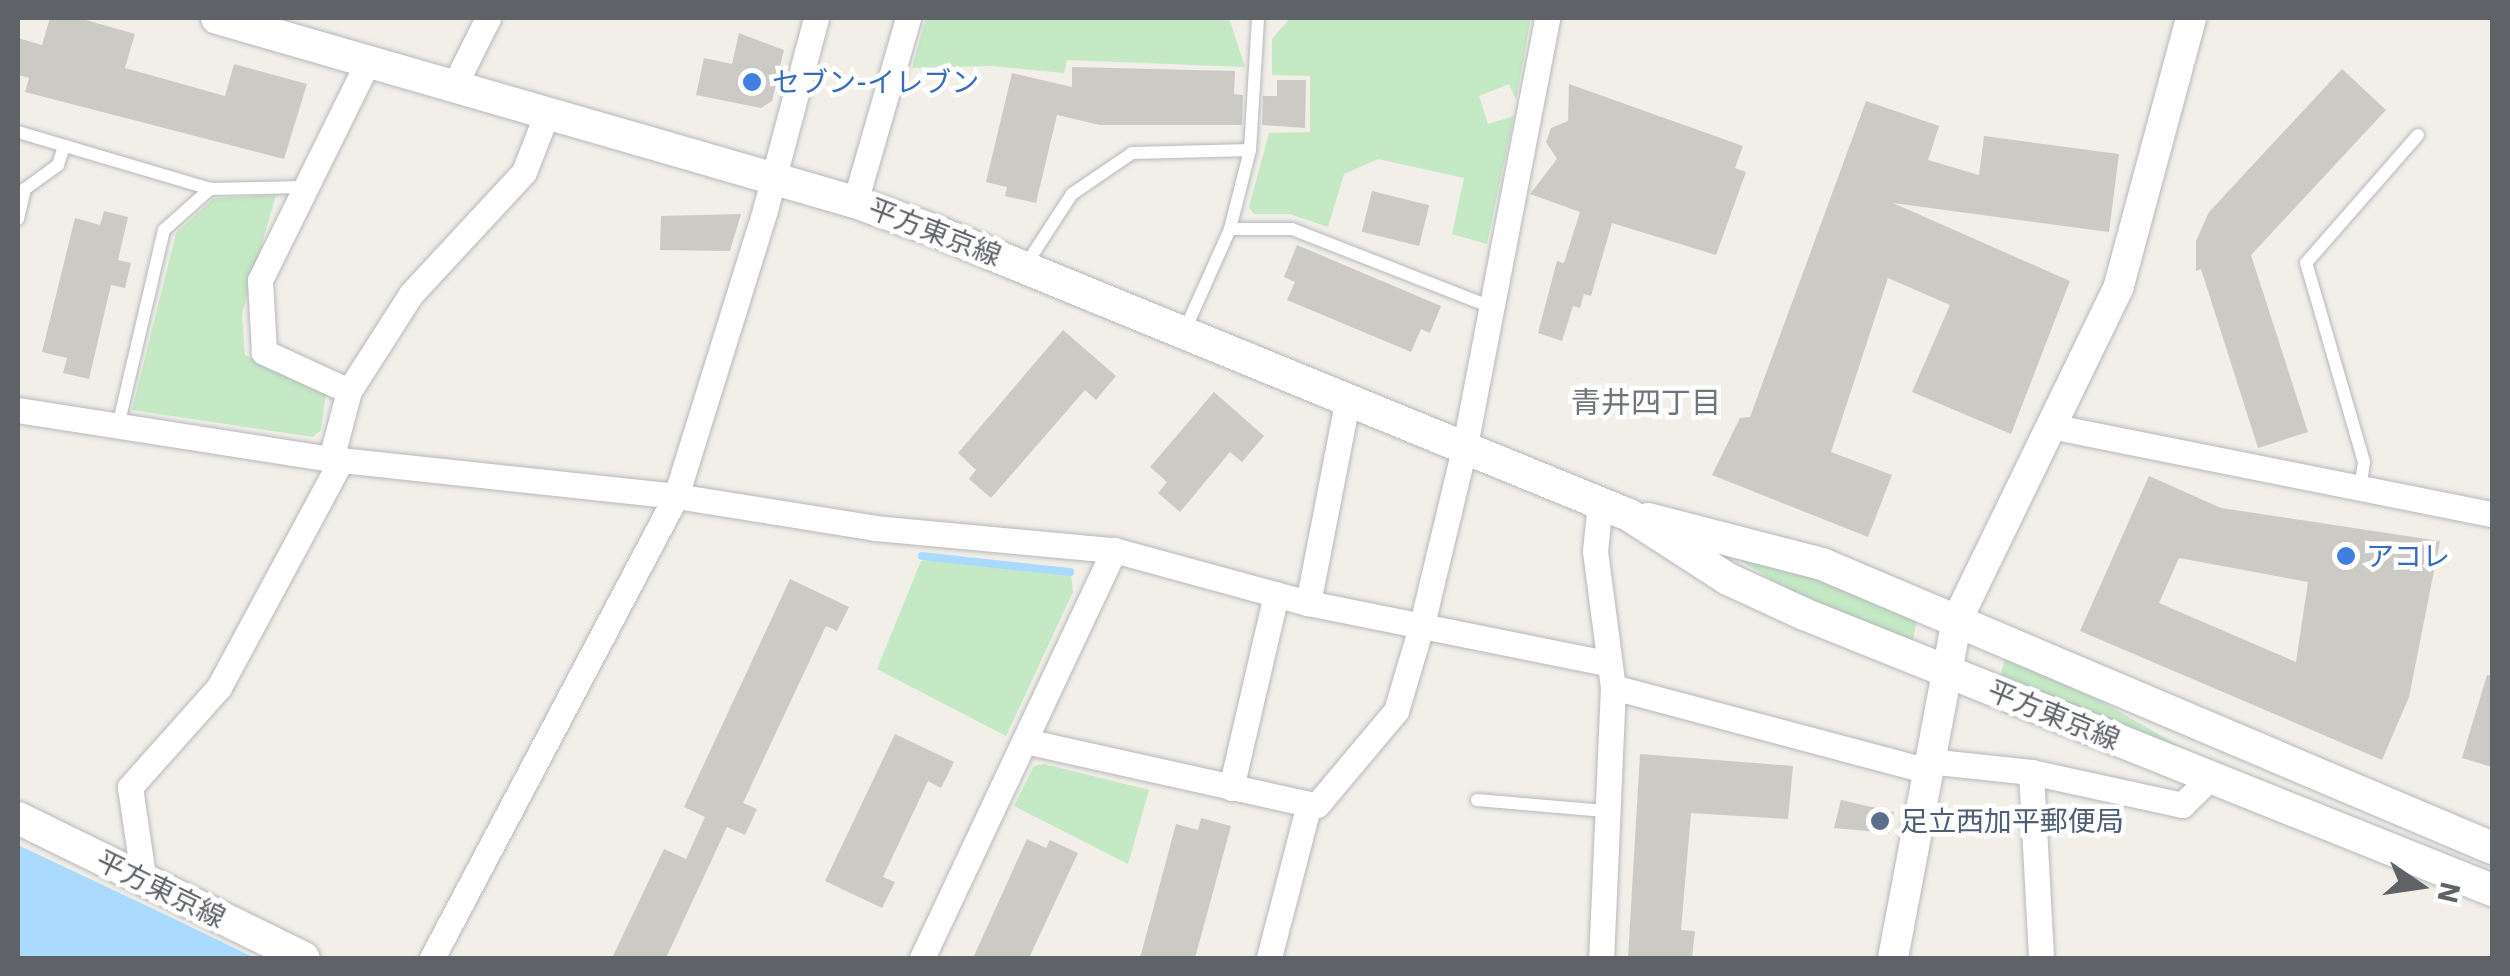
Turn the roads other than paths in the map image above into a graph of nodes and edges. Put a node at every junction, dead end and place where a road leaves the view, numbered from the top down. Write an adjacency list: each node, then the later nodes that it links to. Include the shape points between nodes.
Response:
1 (217, 18): 8 (main road, 平方東京線)
2 (488, 18): 9 (street)
3 (816, 18): 15 (street)
4 (908, 18): 18 (street)
5 (1258, 18): 14 (lane)
6 (1548, 18): 22 (street)
7 (2191, 18): 27 (street, via 2118,289)
8 (368, 61): 9 (main road, 平方東京線); 16 (street)
9 (454, 86): 10 (main road, 平方東京線)
10 (547, 113): 15 (main road, 平方東京線); 24 (street, via 524,172 411,294)
11 (18, 132): 13 (lane)
12 (2418, 134): 31 (lane, via 2306,262 2364,462)
13 (64, 146): 17 (lane); 19 (lane, via 58,164 25,189)
14 (1250, 150): 20 (lane); 21 (lane, via 1132,153 1072,194)
15 (774, 178): 18 (main road, 平方東京線); 32 (street)
16 (305, 187): 17 (lane); 24 (street, via 260,280 264,352)
17 (210, 189): 28 (lane, via 164,230)
18 (855, 202): 21 (main road, 平方東京線)
19 (18, 219)
20 (1230, 229): 22 (lane, via 1292,229); 23 (lane)
21 (1025, 266): 23 (main road, 平方東京線)
22 (1492, 307): 29 (street)
23 (1184, 332): 25 (main road, 平方東京線)
24 (348, 391): 30 (street)
25 (1348, 397): 29 (main road, 平方東京線); 37 (street)
26 (18, 410): 28 (street)
27 (2050, 426): 31 (street); 38 (street)
28 (118, 427): 30 (street)
29 (1465, 445): 33 (main road, 平方東京線); 39 (street)
30 (336, 460): 32 (street); 52 (street, via 219,686 130,787)
31 (2360, 490): 34 (street)
32 (676, 496): 35 (street, via 875,528); 55 (street)
33 (1614, 508): 38 (main road, 平方東京線, via 1754,542); 40 (main road, 平方東京線, via 1728,579); 41 (street, via 1595,550)
34 (2492, 514)
35 (1114, 550): 36 (street); 42 (street)
36 (1276, 594): 37 (street); 46 (street)
37 (1308, 603): 39 (street)
38 (1958, 620): 40 (street); 51 (main road, 平方東京線)
39 (1422, 624): 41 (street); 48 (street, via 1396,711 1317,805)
40 (1947, 671): 43 (street); 45 (main road, 平方東京線)
41 (1610, 675): 43 (street); 49 (street)
42 (1025, 741): 46 (street); 56 (street)
43 (1927, 766): 44 (street); 59 (street)
44 (2030, 772): 45 (street, via 2182,805); 60 (street)
45 (2209, 779): 53 (main road, 平方東京線)
46 (1231, 788): 48 (street)
47 (1477, 800): 49 (lane)
48 (1310, 804): 57 (street)
49 (1605, 810): 58 (street)
50 (18, 818): 52 (main road, 平方東京線)
51 (2492, 848)
52 (144, 882): 54 (main road, 平方東京線)
53 (2492, 890)
54 (304, 958)
55 (432, 958)
56 (922, 958)
57 (1269, 958)
58 (1601, 958)
59 (1893, 958)
60 (2042, 958)

